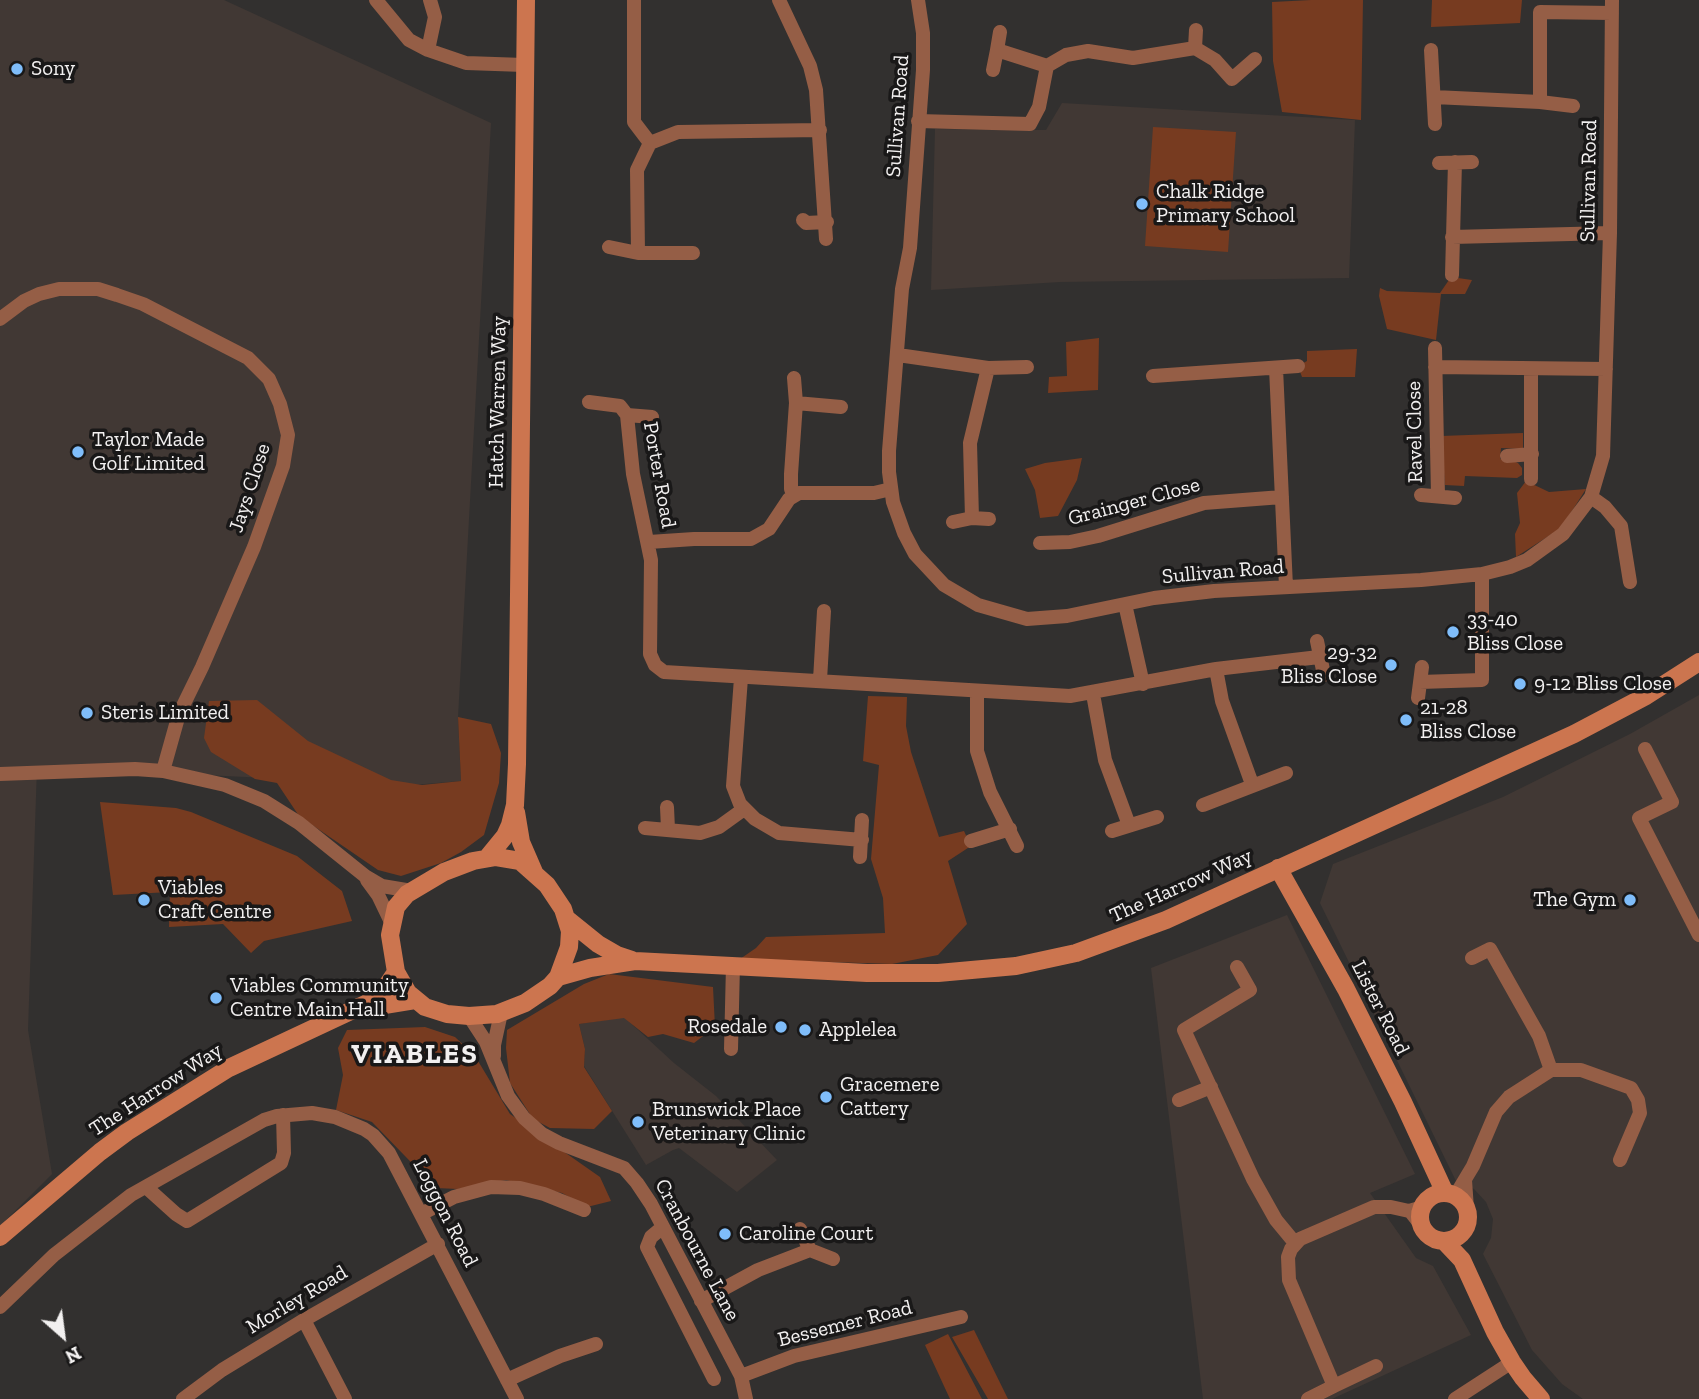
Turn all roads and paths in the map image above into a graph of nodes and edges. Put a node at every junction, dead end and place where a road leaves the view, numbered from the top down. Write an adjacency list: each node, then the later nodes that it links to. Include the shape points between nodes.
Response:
1 (376, 0): 11 (street, via 409,40)
2 (430, 0): 11 (street, via 435,17)
3 (526, 0): 15 (street, Hatch Warren Way)
4 (634, 0): 24 (street, via 634,122)
5 (779, 0): 23 (street, via 810,66)
6 (918, 0): 21 (street, Sullivan Road, via 923,44)
7 (1612, 7): 19 (street, via 1533,13); 30 (street, Sullivan Road)
8 (1196, 30): 10 (street)
9 (1000, 32): 12 (street)
10 (1195, 48): 14 (street, via 1215,60 1232,79); 16 (street, via 1133,58 1088,51 1066,55)
11 (428, 50): 15 (street, via 466,63)
12 (997, 50): 16 (street); 17 (street)
13 (1430, 50): 18 (street)
14 (1255, 59)
15 (524, 65): 90 (street, Hatch Warren Way)
16 (1047, 66): 21 (street, via 1039,107 1030,124)
17 (993, 70)
18 (1434, 97): 19 (street); 22 (street)
19 (1540, 102): 20 (street)
20 (1573, 106)
21 (918, 121): 39 (street, Sullivan Road)
22 (1435, 124)
23 (820, 130): 24 (street, via 678,132); 29 (street)
24 (650, 143): 34 (street, via 637,170)
25 (1455, 162): 26 (street); 27 (street); 31 (street)
26 (1472, 162)
27 (1439, 163)
28 (803, 220): 29 (street)
29 (827, 222): 32 (street)
30 (1610, 233): 31 (street); 46 (street, Sullivan Road)
31 (1452, 237): 36 (street)
32 (826, 239)
33 (609, 247): 34 (street)
34 (638, 253): 35 (street)
35 (694, 253)
36 (1452, 275)
37 (0, 319): 86 (street, Jays Close, via 39,293 98,289 143,304 248,358 269,379 280,404 288,435 283,466 254,547 179,714)
38 (1436, 348): 42 (street, Ravel Close)
39 (898, 355): 43 (street); 57 (street, Sullivan Road, via 889,451)
40 (1298, 366): 44 (street)
41 (1027, 367): 43 (street)
42 (1435, 367): 45 (street, Ravel Close); 60 (street, Ravel Close)
43 (988, 368): 64 (street, via 971,443)
44 (1276, 368): 47 (street); 61 (street)
45 (1531, 369): 46 (street, Ravel Close); 54 (street)
46 (1606, 369): 62 (street, Sullivan Road, via 1603,456)
47 (1152, 376)
48 (794, 378): 50 (street)
49 (589, 402): 52 (street, Porter Road, via 620,406)
50 (796, 403): 51 (street); 58 (street)
51 (841, 407)
52 (627, 415): 53 (street, Porter Road); 67 (street, Porter Road, via 633,474)
53 (652, 416)
54 (1532, 454): 55 (street); 56 (street)
55 (1507, 456)
56 (1531, 479)
57 (891, 489): 58 (street); 72 (street, Sullivan Road, via 897,516 920,561 944,585 978,605 1027,619)
58 (794, 495): 67 (street, Porter Road, via 769,529 751,539)
59 (1421, 495): 60 (street, Ravel Close)
60 (1438, 496): 63 (street, Ravel Close)
61 (1282, 497): 68 (street, Grainger Close, via 1204,503 1098,536); 71 (street)
62 (1591, 497): 69 (street, Sullivan Road, via 1563,534 1544,550 1510,567); 70 (street, via 1621,526)
63 (1455, 498)
64 (972, 518): 65 (street); 66 (street)
65 (989, 519)
66 (953, 522)
67 (649, 542): 79 (street, Porter Road, via 650,654 655,665 664,672)
68 (1040, 544)
69 (1482, 574): 71 (street, Sullivan Road); 84 (street, via 1482,680 1421,674)
70 (1630, 582)
71 (1286, 587): 72 (street, Sullivan Road, via 1214,591)
72 (1125, 604): 81 (street)
73 (824, 611): 80 (street)
74 (1317, 641): 75 (street)
75 (1319, 657): 77 (street, Porter Road); 78 (street)
76 (1699, 662): 106 (street, The Harrow Way, via 1574,734)
77 (1216, 669): 81 (street, Porter Road); 89 (street, via 1222,701)
78 (1324, 675)
79 (741, 677): 80 (street, Porter Road); 93 (street, via 733,786)
80 (820, 680): 82 (street, Porter Road)
81 (1143, 684): 83 (street, Porter Road)
82 (977, 691): 83 (street, Porter Road); 99 (street, via 977,751 990,792)
83 (1093, 694): 96 (street, via 1105,760)
84 (1418, 698)
85 (1645, 749): 112 (street, via 1671,802 1639,818)
86 (163, 771): 88 (street); 108 (street, via 225,785 264,801 314,833)
87 (1286, 773): 89 (street)
88 (0, 774)
89 (1252, 784): 91 (street)
90 (515, 805): 105 (street, Hatch Warren Way, via 505,835); 107 (street, Hatch Warren Way, via 521,842)
91 (1203, 805)
92 (667, 807): 98 (street)
93 (744, 809): 98 (street, via 719,827 699,833); 101 (street, via 779,834)
94 (1157, 817): 96 (street)
95 (862, 820): 101 (street)
96 (1129, 825): 100 (street)
97 (645, 828): 98 (street)
98 (668, 829)
99 (1010, 829): 102 (street); 103 (street)
100 (1112, 831)
101 (862, 840): 104 (street)
102 (971, 841)
103 (1017, 846)
104 (860, 857)
105 (487, 858): 107 (street, via 520,861); 109 (street, via 450,870)
106 (1278, 868): 115 (street, The Harrow Way, via 1130,935 1016,966 909,974); 131 (street, Lister Road, via 1403,1102 1435,1173)
107 (535, 873): 110 (street)
108 (365, 876): 109 (street, via 382,886); 111 (street)
109 (412, 891): 111 (street, via 399,903)
110 (567, 919): 114 (street, The Harrow Way, via 598,944); 118 (street, via 569,947)
111 (391, 922): 117 (street)
112 (1699, 936)
113 (1472, 958): 125 (street, via 1490,949 1539,1036)
114 (635, 961): 115 (street, The Harrow Way); 118 (street, The Harrow Way)
115 (733, 965): 123 (street)
116 (1237, 967): 126 (street, via 1250,990 1184,1030)
117 (396, 972): 119 (street); 120 (street, The Harrow Way, via 382,993)
118 (558, 977): 121 (street, via 537,995)
119 (415, 1000): 120 (street, The Harrow Way); 122 (street, via 440,1012)
120 (356, 1010): 137 (street, The Harrow Way, via 252,1056 163,1109 100,1152)
121 (501, 1013): 122 (street); 124 (street, Cranbourne Lane)
122 (469, 1016): 124 (street, Cranbourne Lane)
123 (731, 1049)
124 (495, 1065): 134 (street, Cranbourne Lane, via 524,1118 559,1143 624,1168)
125 (1551, 1070): 129 (street, via 1581,1070 1631,1088 1640,1113); 131 (street, via 1509,1097 1496,1112 1465,1180)
126 (1211, 1087): 127 (street); 139 (street, via 1252,1180)
127 (1180, 1100)
128 (283, 1115): 130 (street, Loggon Road, via 264,1120); 130 (street, via 281,1163 187,1221); 133 (street, Loggon Road, via 323,1115 373,1135 389,1153)
129 (1620, 1160)
130 (146, 1187): 145 (street, Loggon Road, via 54,1255)
131 (1436, 1205): 136 (street, Lister Road, via 1468,1221); 138 (street, via 1430,1236); 139 (street, via 1374,1207)
132 (584, 1210): 133 (street, via 520,1188 491,1187)
133 (423, 1213): 140 (street, Loggon Road)
134 (663, 1227): 144 (street, Cranbourne Lane); 152 (street, via 647,1247)
135 (800, 1229): 141 (street)
136 (1463, 1232): 138 (street); 143 (street)
137 (0, 1237)
138 (1444, 1241): 143 (street)
139 (1295, 1243): 154 (street, via 1288,1257 1289,1280)
140 (438, 1244): 147 (street, Morley Road); 153 (street, Loggon Road)
141 (810, 1250): 142 (street); 144 (street, via 758,1270)
142 (833, 1259)
143 (1462, 1261): 149 (street)
144 (701, 1301): 151 (street, Cranbourne Lane)
145 (0, 1307)
146 (961, 1317): 151 (street, Bessemer Road, via 794,1356)
147 (304, 1320): 155 (street, Morley Road); 156 (street)
148 (596, 1344): 153 (street)
149 (1513, 1362): 160 (street); 161 (street)
150 (1376, 1366): 154 (street)
151 (741, 1376): 158 (street, Cranbourne Lane)
152 (714, 1379)
153 (508, 1380): 157 (street, Loggon Road)
154 (1334, 1386): 159 (street)
155 (183, 1399)
156 (345, 1399)
157 (517, 1399)
158 (746, 1399)
159 (1308, 1399)
160 (1455, 1399)
161 (1541, 1399)

